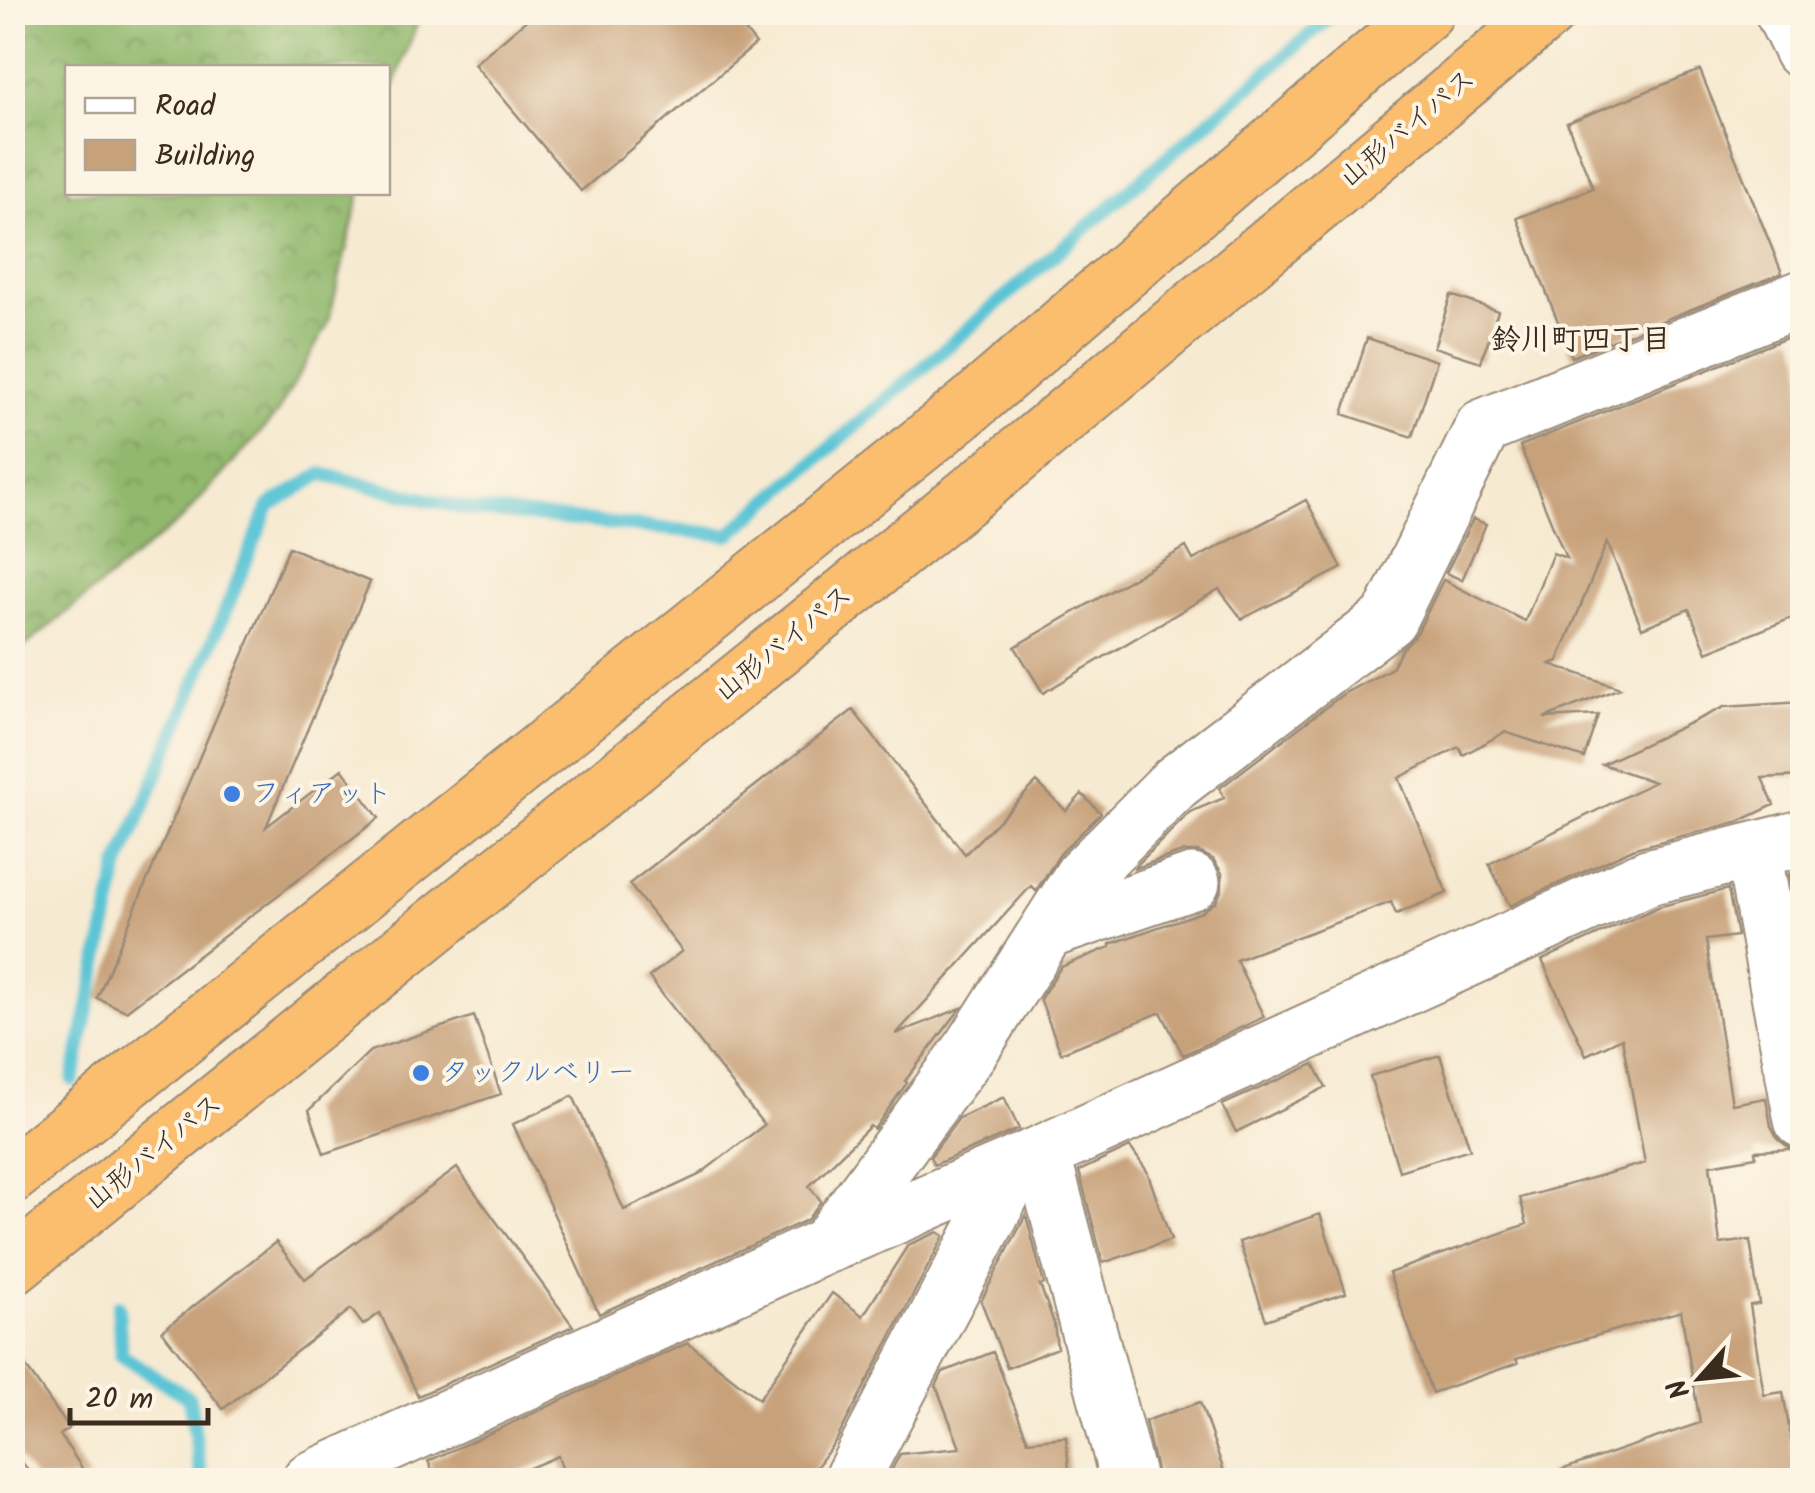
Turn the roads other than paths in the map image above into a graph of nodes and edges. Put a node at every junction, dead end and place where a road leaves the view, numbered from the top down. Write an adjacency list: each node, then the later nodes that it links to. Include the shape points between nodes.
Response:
1 (1426, 12): 11 (highway, via 969,406)
2 (1548, 12): 13 (highway, 山形バイパス, via 996,473)
3 (1783, 12): 4 (street)
4 (1802, 51)
5 (1802, 298): 8 (street, via 1482,426 1389,619 1175,783 1082,876)
6 (1778, 844): 9 (street); 10 (street, via 1648,877)
7 (1192, 882): 8 (street)
8 (1047, 931): 12 (street, via 972,1048)
9 (1800, 1092)
10 (1030, 1158): 12 (street); 15 (street); 16 (street)
11 (12, 1174)
12 (827, 1245): 14 (street)
13 (12, 1268)
14 (310, 1480)
15 (851, 1480)
16 (1128, 1480)

